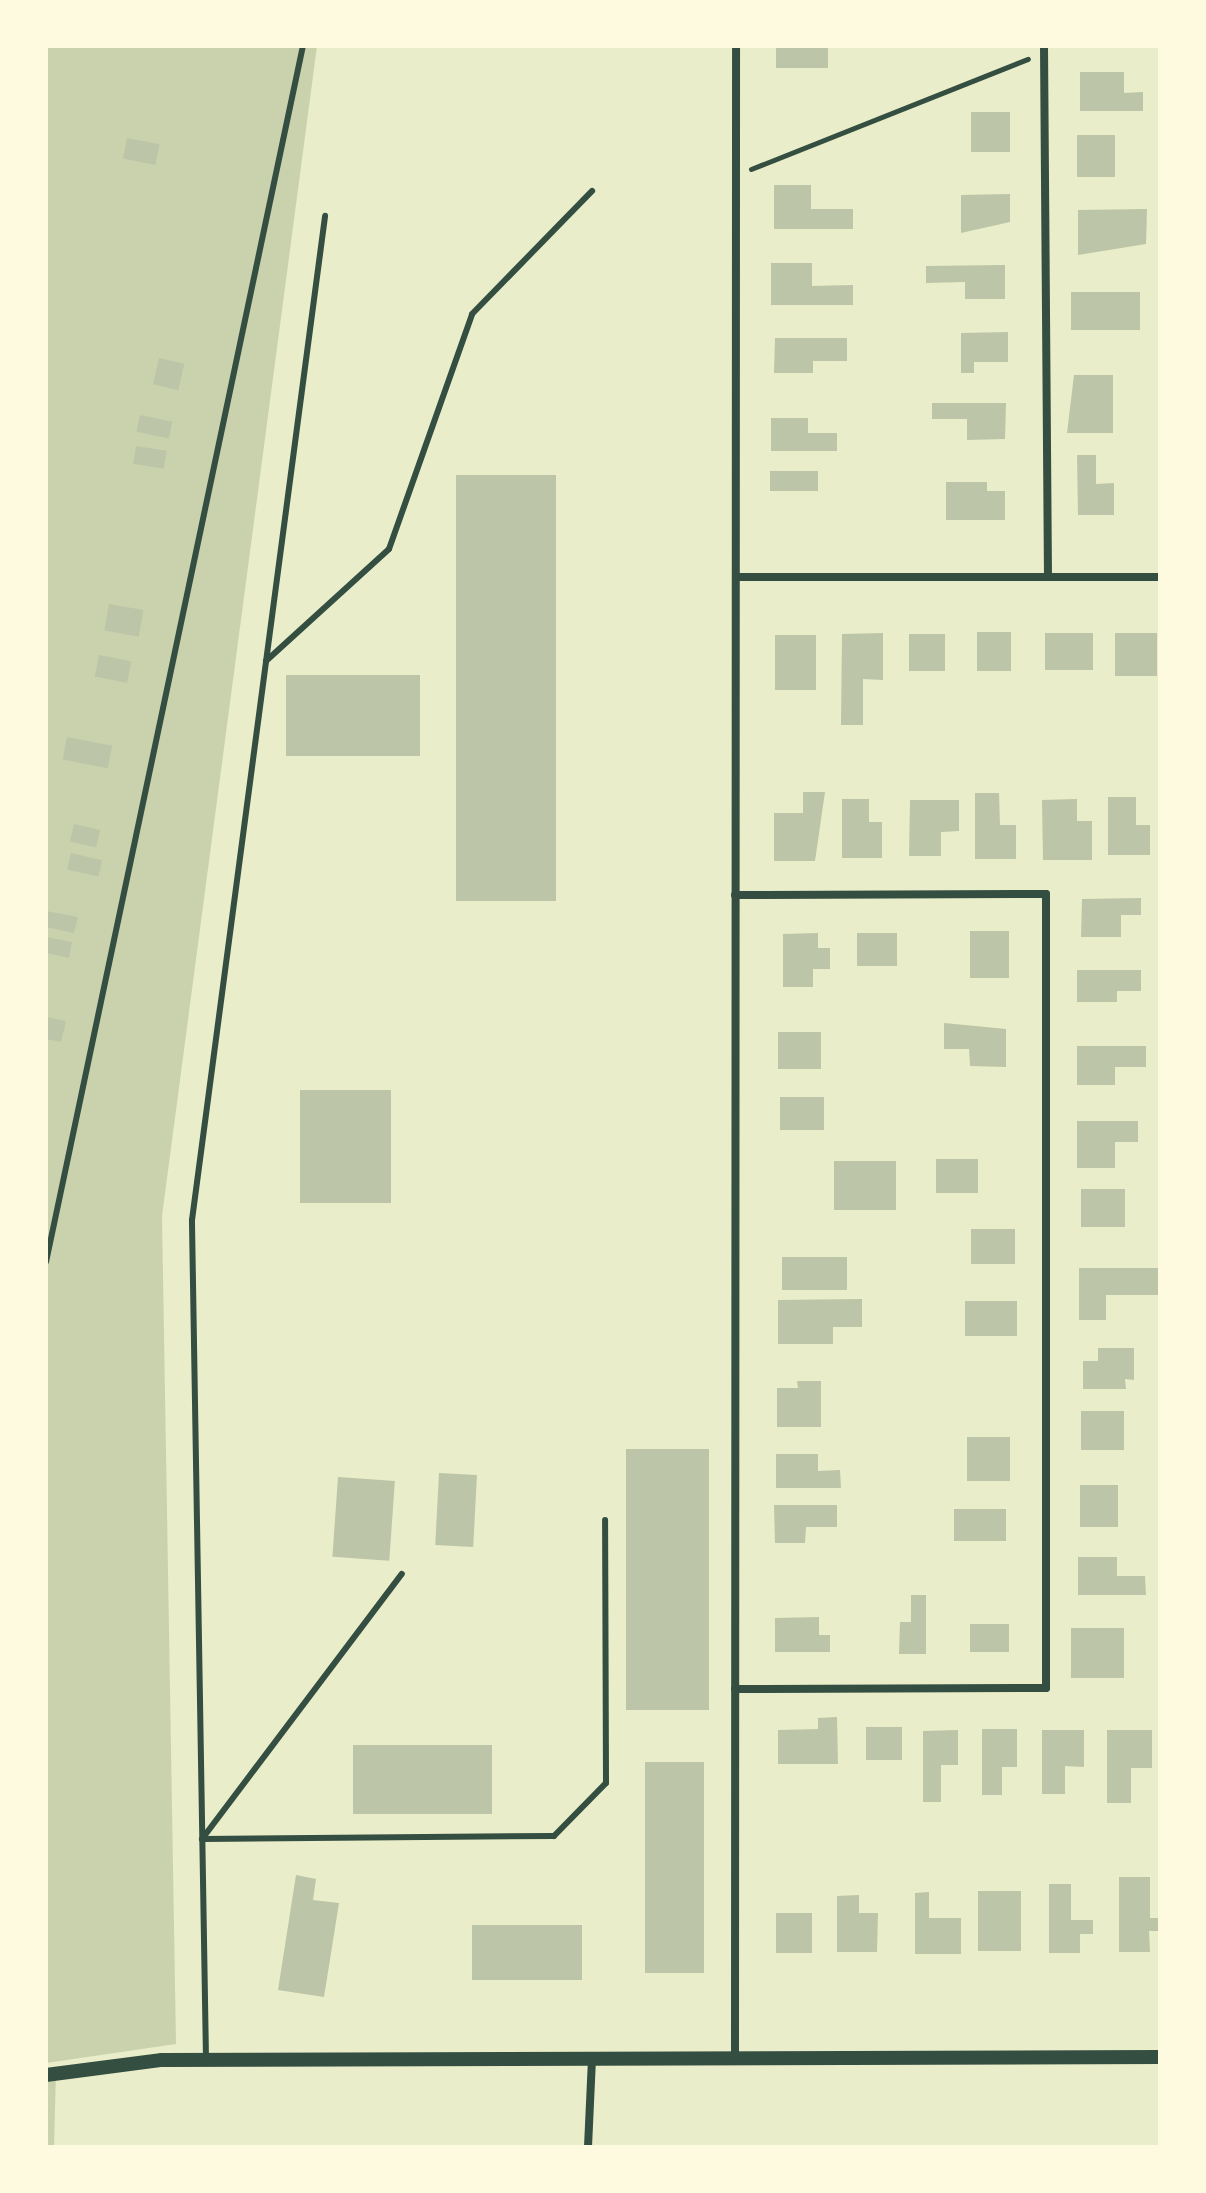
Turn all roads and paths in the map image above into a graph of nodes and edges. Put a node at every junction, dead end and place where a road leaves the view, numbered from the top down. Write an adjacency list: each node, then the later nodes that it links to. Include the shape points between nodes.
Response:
1 (303, 46): 12 (lane)
2 (736, 46): 4 (street)
3 (1044, 49): 4 (path); 8 (street)
4 (735, 175): 7 (street)
5 (592, 191): 10 (lane, via 472,314 389,549)
6 (325, 216): 10 (lane)
7 (736, 577): 8 (street); 11 (street)
8 (1048, 577): 9 (street)
9 (1160, 577)
10 (266, 661): 16 (lane, via 192,1220)
11 (735, 895): 15 (street); 15 (street, via 1046,894 1046,1688)
12 (46, 1262)
13 (605, 1520): 16 (lane, via 606,1783 554,1836)
14 (402, 1574): 16 (lane)
15 (735, 1689): 18 (street)
16 (202, 1839): 20 (lane)
17 (1160, 2057): 18 (street)
18 (735, 2058): 19 (street)
19 (592, 2059): 20 (street); 22 (street)
20 (206, 2060): 21 (street)
21 (49, 2072)
22 (588, 2147)

